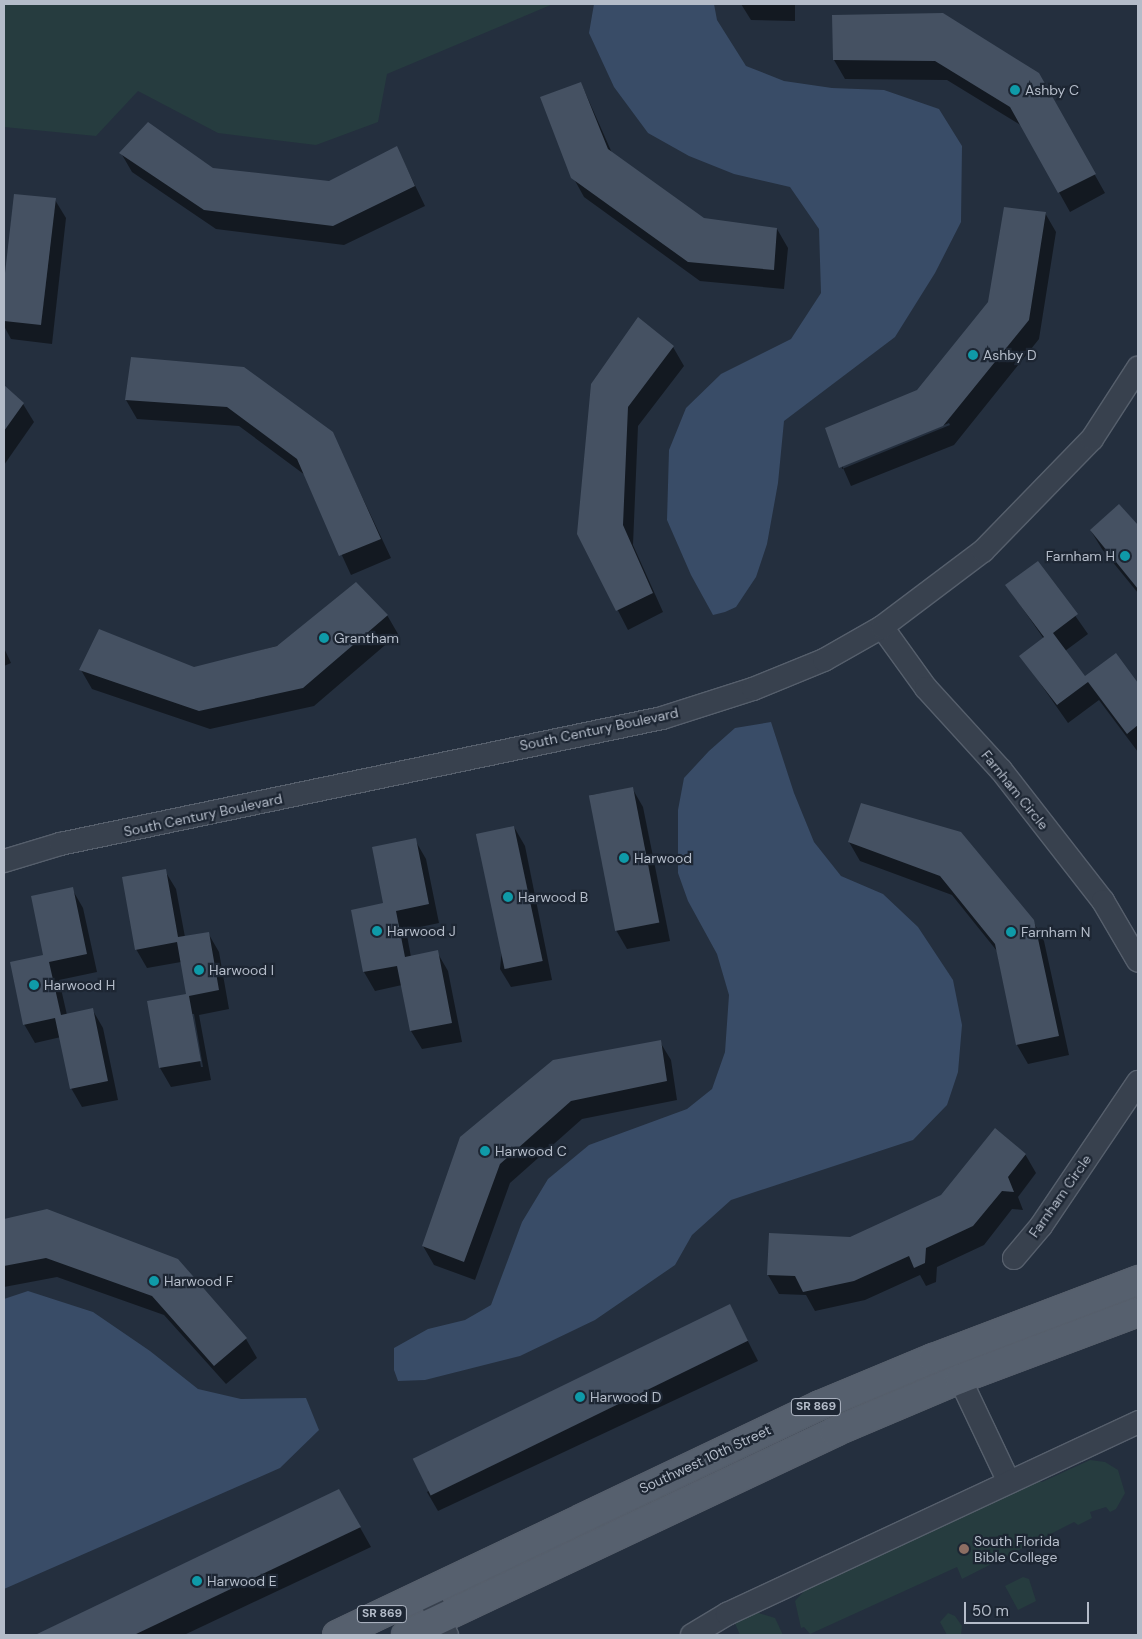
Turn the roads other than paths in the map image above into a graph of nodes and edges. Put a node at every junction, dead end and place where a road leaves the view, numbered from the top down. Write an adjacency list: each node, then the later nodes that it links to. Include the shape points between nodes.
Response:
1 (1138, 368): 2 (street, South Century Boulevard, via 1112,412 1060,475 983,551)
2 (882, 627): 3 (street, South Century Boulevard, via 824,660 753,689 662,718 60,844); 4 (street, Farnham Circle, via 926,688 1001,770 1104,901)
3 (4, 861)
4 (1138, 961)
5 (1138, 1082): 6 (street, Farnham Circle, via 1041,1226)
6 (1014, 1258)
7 (1138, 1280): 9 (main road, Southwest 10th Street / SR 869)
8 (1138, 1312): 10 (main road, SR 869)
9 (1046, 1315): 10 (main road, via 988,1350); 13 (main road, Southwest 10th Street / SR 869, via 820,1405)
10 (960, 1379): 12 (street); 14 (main road, SR 869, via 835,1432)
11 (1138, 1422): 12 (street)
12 (1009, 1482): 17 (street, via 727,1614)
13 (427, 1592): 14 (street); 15 (main road, Southwest 10th Street / SR 869)
14 (443, 1627): 16 (main road, SR 869)
15 (337, 1635)
16 (406, 1635)
17 (692, 1635)

